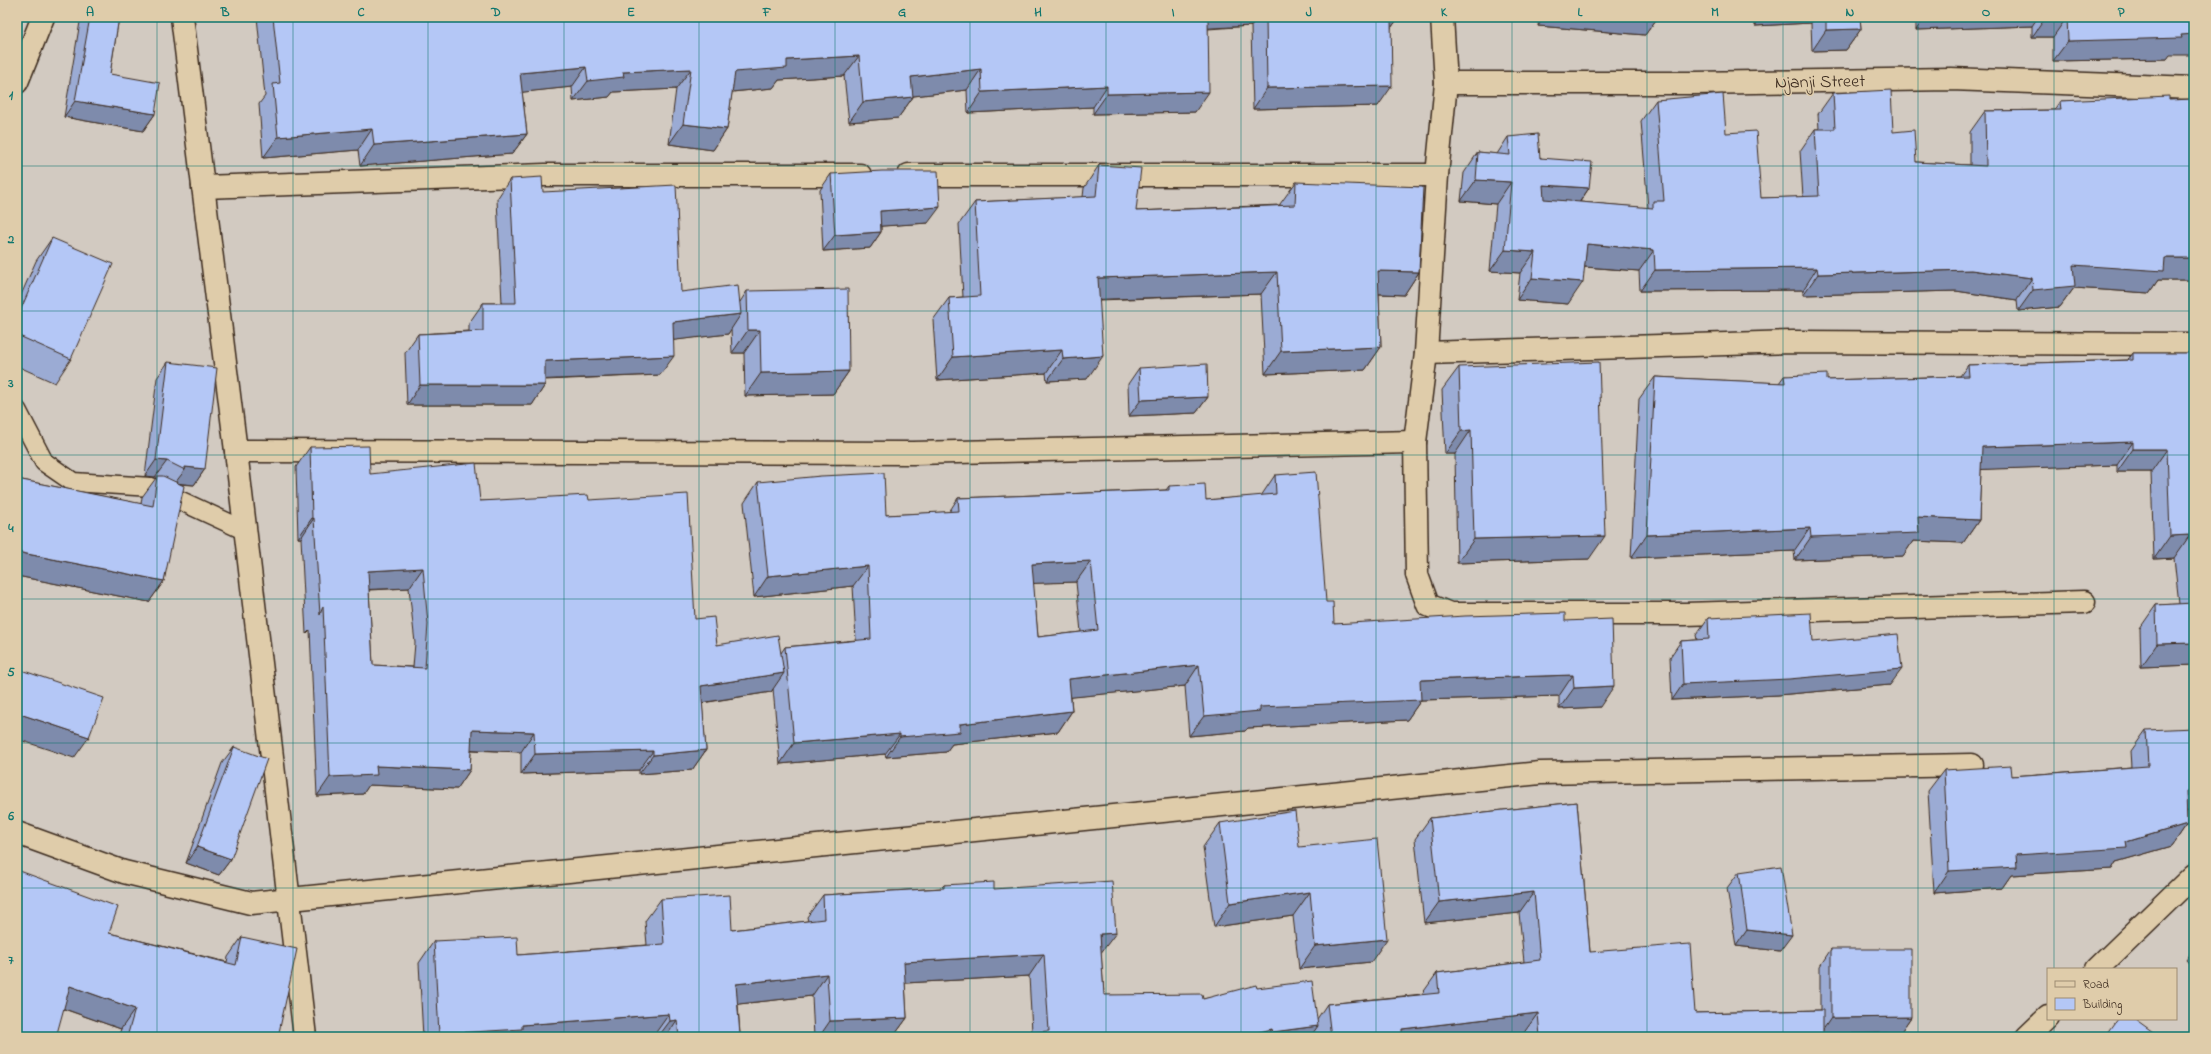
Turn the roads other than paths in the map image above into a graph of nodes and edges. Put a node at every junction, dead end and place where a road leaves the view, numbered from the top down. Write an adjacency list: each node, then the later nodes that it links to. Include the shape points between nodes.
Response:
1 (43, 17): 4 (street)
2 (182, 17): 8 (street)
3 (1442, 17): 5 (street)
4 (17, 82)
5 (1446, 83): 6 (street, Njanji Street, via 1950,79); 7 (street)
6 (2194, 88)
7 (1437, 175): 8 (street, via 545,175); 10 (street)
8 (203, 187): 13 (street)
9 (2194, 344): 10 (street, via 1793,342)
10 (1426, 353): 12 (street)
11 (17, 410): 14 (lane, via 44,462 73,482 151,487)
12 (1415, 442): 13 (street, via 913,453); 15 (street, via 1417,575 1428,604 1450,614 1685,614)
13 (236, 450): 14 (street)
14 (246, 531): 19 (street)
15 (2084, 602)
16 (1972, 765): 19 (street, via 1540,773)
17 (17, 833): 19 (street, via 124,872 251,903)
18 (2194, 875): 20 (street)
19 (289, 898): 22 (street)
20 (2098, 968)
21 (2047, 1018): 23 (street)
22 (305, 1037)
23 (2027, 1037)

